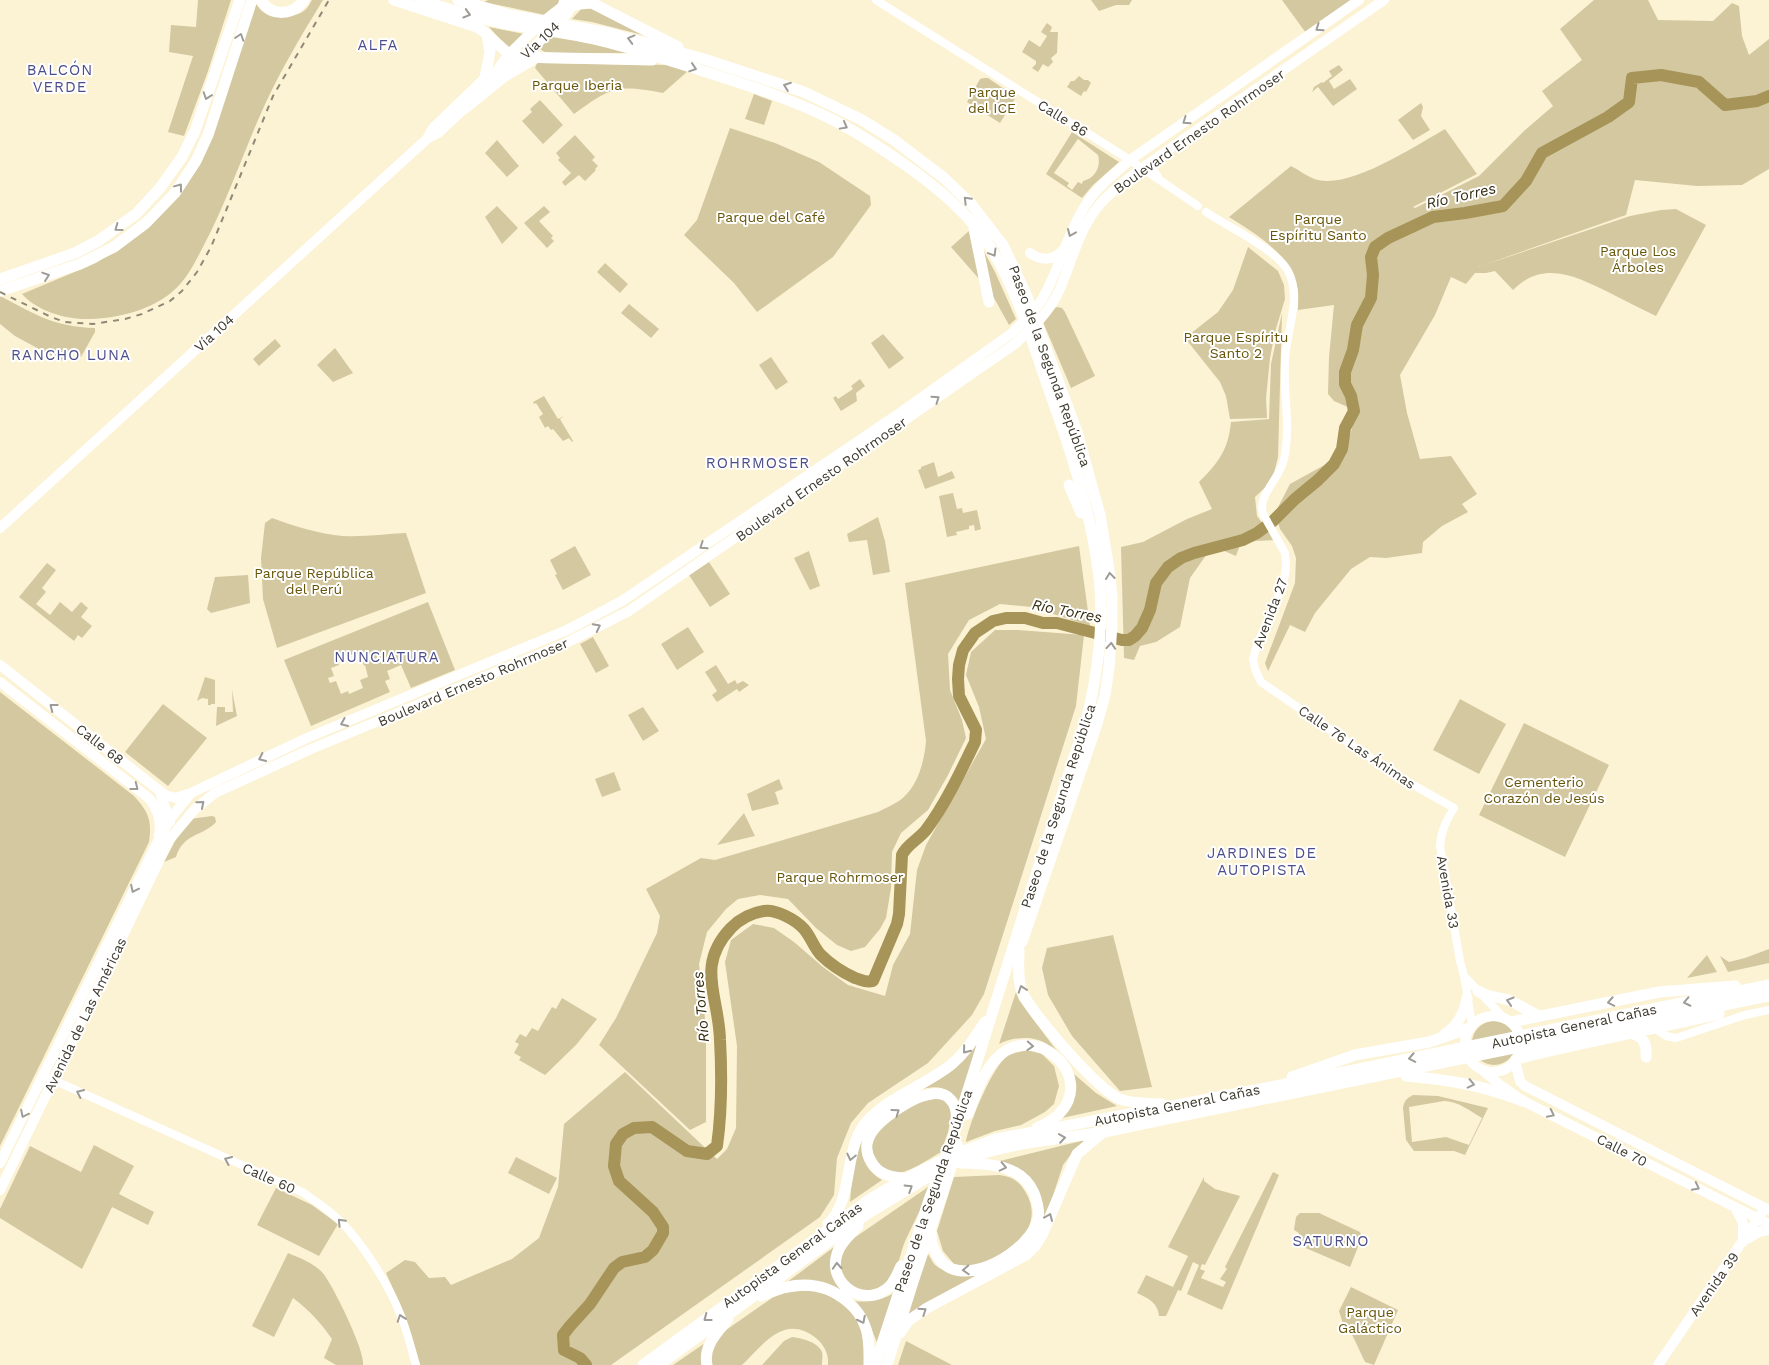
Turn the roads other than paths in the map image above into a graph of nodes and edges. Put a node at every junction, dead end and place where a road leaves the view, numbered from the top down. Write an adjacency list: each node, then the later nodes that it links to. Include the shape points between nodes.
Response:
1 (240, 0): 33 (highway, one-way to 33, via 195,130 182,157 160,188 130,219 98,241 76,253)
2 (252, 0): 35 (highway, one-way to 2, via 80,264 102,253 146,223 175,193 208,135)
3 (261, 0): 4 (highway, via 269,9 284,13 294,10)
4 (304, 0)
5 (394, 0): 14 (highway, via 477,27)
6 (420, 0): 19 (highway, Paseo de la Segunda República, one-way to 19, via 490,20 588,38)
7 (458, 0): 18 (highway, Paseo de la Segunda República, one-way to 7, via 609,33 510,15)
8 (603, 0): 13 (highway)
9 (876, 0): 24 (street, Calle 86)
10 (1358, 0): 24 (main road, Boulevard Ernesto Rohrmoser, one-way to 24)
11 (1384, 0): 25 (main road, Boulevard Ernesto Rohrmoser)
12 (568, 5): 13 (highway, via 592,3); 15 (main road, Vía 104); 16 (main road, Vía 104, via 546,36)
13 (618, 17): 18 (highway)
14 (487, 34): 15 (highway); 21 (highway, via 490,52)
15 (510, 55): 17 (highway); 20 (main road, Vía 104)
16 (538, 55): 17 (highway); 19 (highway); 22 (highway)
17 (522, 57): 20 (main road, Vía 104)
18 (704, 59): 51 (highway, Paseo de la Segunda República, one-way to 18, via 1096,727 1110,668 1110,576 1100,515 1077,432 1026,294 1004,245 972,205 944,178 862,120 804,92)
19 (670, 61): 30 (highway, Paseo de la Segunda República, one-way to 30, via 770,93 858,134 937,188)
20 (497, 70): 21 (main road, Vía 104); 22 (main road, Vía 104, via 487,87)
21 (485, 78): 23 (main road, Vía 104, via 433,128)
22 (464, 109): 23 (main road, Vía 104)
23 (428, 138): 40 (main road, Vía 104)
24 (1130, 160): 26 (street, Calle 86); 31 (main road, Boulevard Ernesto Rohrmoser, one-way to 31, via 1088,200)
25 (1153, 161): 26 (main road, Boulevard Ernesto Rohrmoser); 27 (main road, via 1151,168)
26 (1142, 168): 27 (street, Calle 86); 37 (main road, Boulevard Ernesto Rohrmoser, via 1109,194 1096,209 1059,292)
27 (1157, 177): 28 (street, Calle 86)
28 (1198, 206)
29 (1206, 212): 44 (street, Avenida 27, via 1267,250 1282,264 1288,272 1294,300 1286,351 1287,444 1280,472 1261,507 1284,553 1285,575 1253,659)
30 (972, 223): 36 (highway); 41 (highway, Paseo de la Segunda República, one-way to 41, via 991,249 1016,298 1078,475)
31 (1064, 249): 32 (main road, via 1045,259); 34 (main road, Boulevard Ernesto Rohrmoser)
32 (1030, 253)
33 (0, 279)
34 (1050, 282): 37 (main road, via 1053,288); 38 (main road, Boulevard Ernesto Rohrmoser)
35 (0, 291)
36 (989, 302)
37 (1041, 319): 38 (main road, Boulevard Ernesto Rohrmoser)
38 (1015, 337): 46 (main road, Boulevard Ernesto Rohrmoser, one-way to 46, via 622,601 566,630 307,738); 49 (main road, Boulevard Ernesto Rohrmoser, one-way to 38, via 195,809 216,793 311,749 564,644 629,611)
39 (1068, 485): 41 (highway)
40 (0, 528)
41 (1094, 553): 58 (highway, Paseo de la Segunda República, via 1099,576 1100,626 1098,666 1087,717)
42 (0, 666): 45 (main road, Calle 68, one-way to 42)
43 (0, 682): 50 (main road, Calle 68, one-way to 50, via 150,799 160,817)
44 (1261, 682): 47 (street, Calle 76 Las Ánimas, via 1394,774)
45 (160, 792): 46 (main road, via 176,798); 48 (main road)
46 (191, 792): 48 (main road, Boulevard Ernesto Rohrmoser)
47 (1454, 808): 52 (street, Avenida 33, via 1445,823 1440,846 1460,961)
48 (170, 819): 49 (main road); 50 (main road, Avenida de Las Américas)
49 (169, 840): 75 (main road, Avenida de Las Américas)
50 (156, 845): 73 (main road, Avenida de Las Américas, one-way to 73)
51 (1019, 950): 78 (highway, one-way to 51, via 1119,1099 1092,1079 1026,999 1020,982); 79 (highway, Paseo de la Segunda República)
52 (1466, 978): 54 (street, Avenida 33); 56 (street, Avenida 33)
53 (1769, 984): 60 (highway, one-way to 60, via 1659,992); 63 (highway, Autopista General Cañas, one-way to 63)
54 (1478, 992): 61 (highway, one-way to 54, via 1509,1000); 62 (street, Avenida 33)
55 (1769, 996): 63 (highway, Autopista General Cañas)
56 (1467, 998): 64 (street, Avenida 33); 66 (highway, via 1459,1021)
57 (1769, 1002): 63 (highway)
58 (993, 1010): 82 (highway, Paseo de la Segunda República); 95 (highway, one-way to 95, via 965,1052 951,1065 883,1108 864,1125 851,1153 841,1206 833,1219)
59 (1769, 1010): 63 (street, via 1676,1038 1666,1036)
60 (1552, 1013): 61 (highway); 68 (highway, via 1545,1030 1550,1042)
61 (1539, 1016): 62 (highway)
62 (1507, 1020): 64 (main road, via 1487,1017); 70 (main road, via 1520,1036 1520,1052)
63 (1652, 1020): 65 (highway); 76 (highway, Autopista General Cañas)
64 (1471, 1027): 66 (highway); 71 (main road, via 1465,1046)
65 (1631, 1034): 68 (highway); 69 (highway, via 1644,1041)
66 (1440, 1038): 67 (highway)
67 (1429, 1042): 72 (highway, via 1437,1056); 76 (highway, via 1355,1055)
68 (1562, 1047): 70 (highway)
69 (1646, 1057)
70 (1516, 1060): 71 (main road, via 1499,1071 1490,1072); 89 (main road, Calle 70, via 1520,1082 1525,1086)
71 (1477, 1066): 72 (highway); 77 (main road, Calle 70)
72 (1432, 1070): 74 (highway)
73 (43, 1076): 75 (street, Calle 60); 83 (main road, Avenida de Las Américas, one-way to 83)
74 (1406, 1076): 76 (highway); 77 (highway, one-way to 77, via 1462,1082)
75 (54, 1080): 86 (main road, Avenida de Las Américas); 98 (street, Calle 60, one-way to 75, via 400,1313 386,1285 356,1239 325,1208 304,1193)
76 (1254, 1096): 78 (highway, Autopista General Cañas); 81 (highway, Autopista General Cañas)
77 (1523, 1101): 88 (main road, Calle 70, one-way to 88)
78 (1176, 1106): 80 (highway, Autopista General Cañas)
79 (968, 1114): 80 (highway, one-way to 80, via 986,1072 995,1060 1006,1050 1020,1045 1040,1046 1063,1064 1071,1087 1061,1112); 82 (highway, Paseo de la Segunda República)
80 (1032, 1131): 85 (highway, Autopista General Cañas, via 967,1149)
81 (1104, 1132): 84 (highway, Autopista General Cañas, one-way to 81, via 1027,1143); 104 (highway, one-way to 81, via 908,1322 927,1308 1026,1255 1035,1246 1077,1154)
82 (953, 1145): 85 (highway, one-way to 82, via 879,1172 867,1152 871,1133 896,1111 923,1095 944,1094 952,1100 955,1108); 87 (highway, Paseo de la Segunda República); 92 (highway, Paseo de la Segunda República, via 944,1188)
83 (0, 1163)
84 (954, 1163): 90 (highway, Autopista General Cañas, one-way to 84); 92 (highway, one-way to 92, via 990,1164 1020,1174 1035,1194 1038,1218 1026,1241 1017,1249 981,1269 968,1272 952,1270 938,1257 931,1242)
85 (903, 1178): 95 (highway, Autopista General Cañas)
86 (0, 1190)
87 (930, 1197): 90 (highway, one-way to 90, via 896,1277 882,1292 866,1296 849,1290 841,1283 836,1267 842,1244); 103 (highway, Paseo de la Segunda República)
88 (1735, 1207): 91 (main road, Calle 70); 96 (main road, via 1743,1224)
89 (1768, 1207): 91 (main road, Avenida 39)
90 (867, 1214): 97 (highway, Autopista General Cañas)
91 (1759, 1218): 93 (main road, Calle 70); 96 (main road, Avenida 39)
92 (931, 1224): 104 (highway, Paseo de la Segunda República)
93 (1769, 1224)
94 (1769, 1230): 96 (main road)
95 (811, 1240): 99 (highway, Autopista General Cañas, one-way to 99)
96 (1743, 1241): 105 (main road, Avenida 39)
97 (740, 1306): 100 (highway, Autopista General Cañas); 101 (highway, via 708,1347); 102 (highway, one-way to 102, via 770,1291 789,1286 828,1288 856,1309 866,1327)
98 (416, 1365)
99 (643, 1365)
100 (659, 1365)
101 (707, 1365)
102 (869, 1365)
103 (875, 1365)
104 (887, 1365)
105 (1658, 1365)

